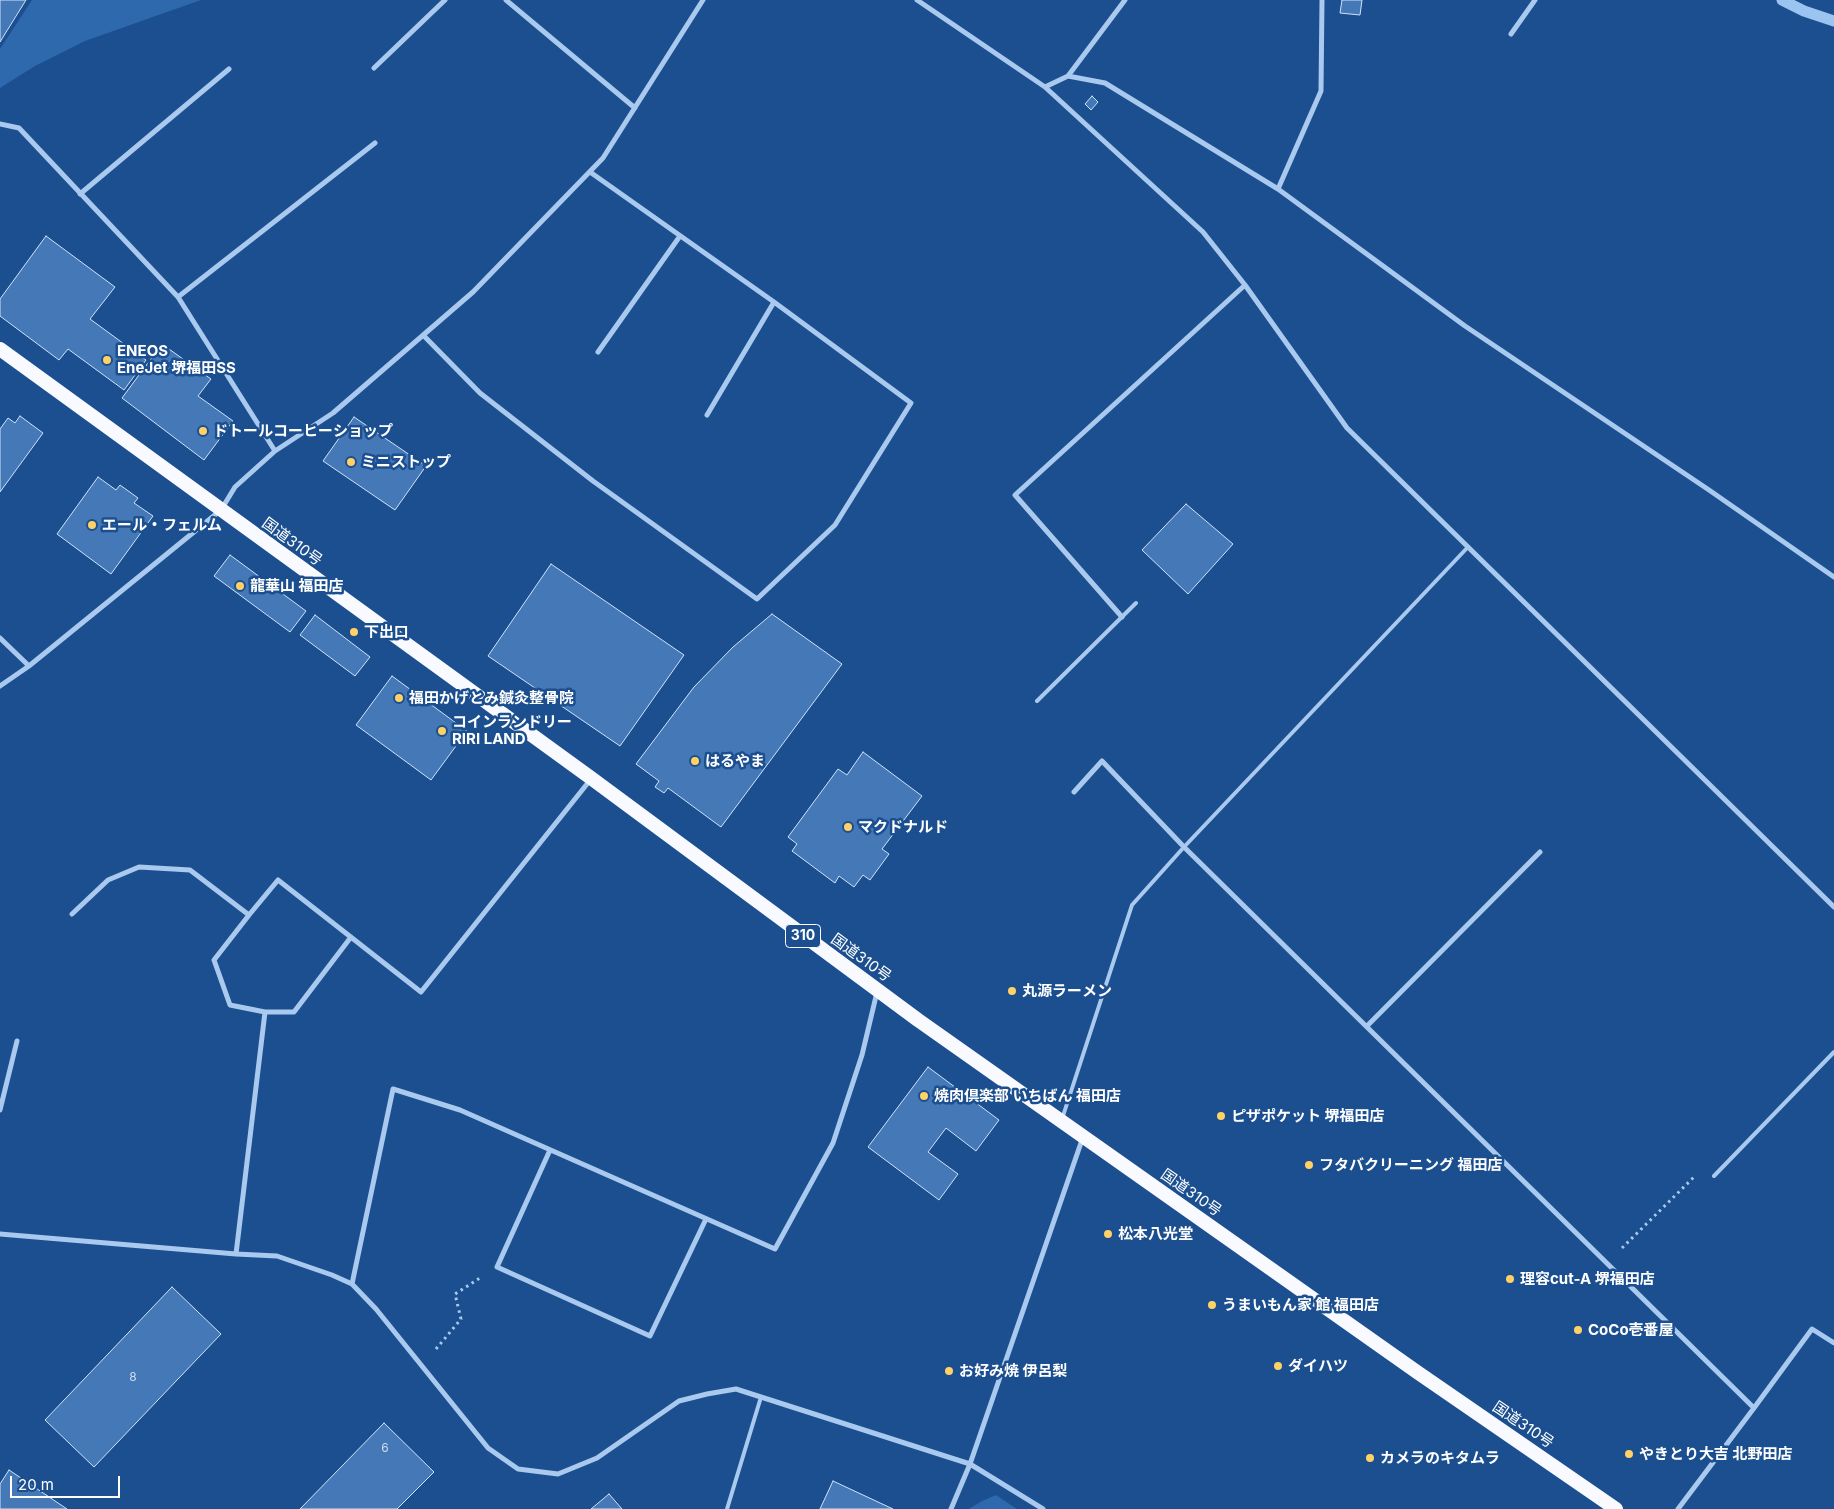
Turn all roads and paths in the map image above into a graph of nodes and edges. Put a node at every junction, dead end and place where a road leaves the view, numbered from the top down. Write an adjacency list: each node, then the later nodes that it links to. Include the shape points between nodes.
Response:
1 (445, 0): 9 (street)
2 (506, 0): 13 (street)
3 (703, 0): 13 (street)
4 (917, 0): 12 (street)
5 (1125, 0): 11 (street)
6 (1322, 0): 17 (street, via 1321,91)
7 (1535, 0): 8 (street)
8 (1511, 34)
9 (374, 68)
10 (229, 69): 18 (street)
11 (1068, 76): 12 (street); 17 (street, via 1105,83)
12 (1045, 87): 20 (street, via 1203,232)
13 (635, 108): 16 (street, via 603,158)
14 (0, 124): 18 (street, via 20,128)
15 (374, 143): 21 (street)
16 (590, 172): 19 (street); 23 (street, via 473,292)
17 (1278, 189): 30 (street, via 1465,326)
18 (80, 194): 21 (street)
19 (680, 236): 22 (street); 25 (street)
20 (1245, 285): 29 (street, via 1347,428); 32 (street, via 1016,495)
21 (178, 297): 27 (street)
22 (774, 302): 23 (street, via 911,403 835,525 757,599 592,482 480,393); 26 (street)
23 (424, 336): 27 (street, via 333,413)
24 (0, 349): 28 (highway, 国道310号 / 310)
25 (598, 352)
26 (707, 415)
27 (275, 451): 28 (street, via 235,487)
28 (221, 510): 34 (street); 37 (highway, 国道310号 / 310)
29 (1468, 547): 39 (lane); 41 (street)
30 (1834, 577)
31 (1136, 603): 32 (lane)
32 (1122, 617): 36 (lane)
33 (0, 638): 34 (street)
34 (29, 666): 35 (street)
35 (0, 686)
36 (1036, 701)
37 (591, 778): 44 (street, via 421,992); 45 (highway, 国道310号 / 310)
38 (1074, 792): 39 (street, via 1102,761)
39 (1184, 846): 47 (street); 51 (lane, via 1132,905)
40 (1540, 852): 47 (street)
41 (1834, 907)
42 (72, 914): 43 (street, via 108,880 139,867 190,870)
43 (249, 915): 44 (street, via 278,880); 46 (street, via 214,960 230,1005)
44 (351, 937): 46 (street, via 294,1012)
45 (877, 990): 51 (highway, 国道310号 / 310); 55 (street, via 862,1055 833,1143 775,1249)
46 (265, 1012): 57 (street)
47 (1367, 1026): 58 (street)
48 (18, 1041): 50 (street)
49 (1834, 1052): 54 (lane)
50 (0, 1110)
51 (1062, 1121): 52 (highway, 国道310号 / 310)
52 (1084, 1136): 65 (street); 69 (highway, 国道310号 / 310)
53 (550, 1150): 55 (street); 59 (street); 60 (street, via 460,1110 393,1089)
54 (1714, 1176): 58 (path, via 1695,1176)
55 (706, 1219): 59 (street, via 650,1336)
56 (0, 1234): 57 (street)
57 (236, 1254): 60 (street, via 278,1256)
58 (1607, 1262): 64 (street)
59 (497, 1267): 62 (path, via 455,1294 461,1319)
60 (352, 1284): 62 (street)
61 (1834, 1343): 64 (street, via 1812,1329)
62 (421, 1364): 63 (street, via 488,1448 518,1469 558,1474 597,1458 679,1401 736,1389)
63 (761, 1397): 65 (street); 66 (lane)
64 (1754, 1408): 70 (street)
65 (970, 1464): 67 (street); 68 (street)
66 (728, 1509)
67 (951, 1509)
68 (1043, 1509)
69 (1616, 1509)
70 (1678, 1509)

